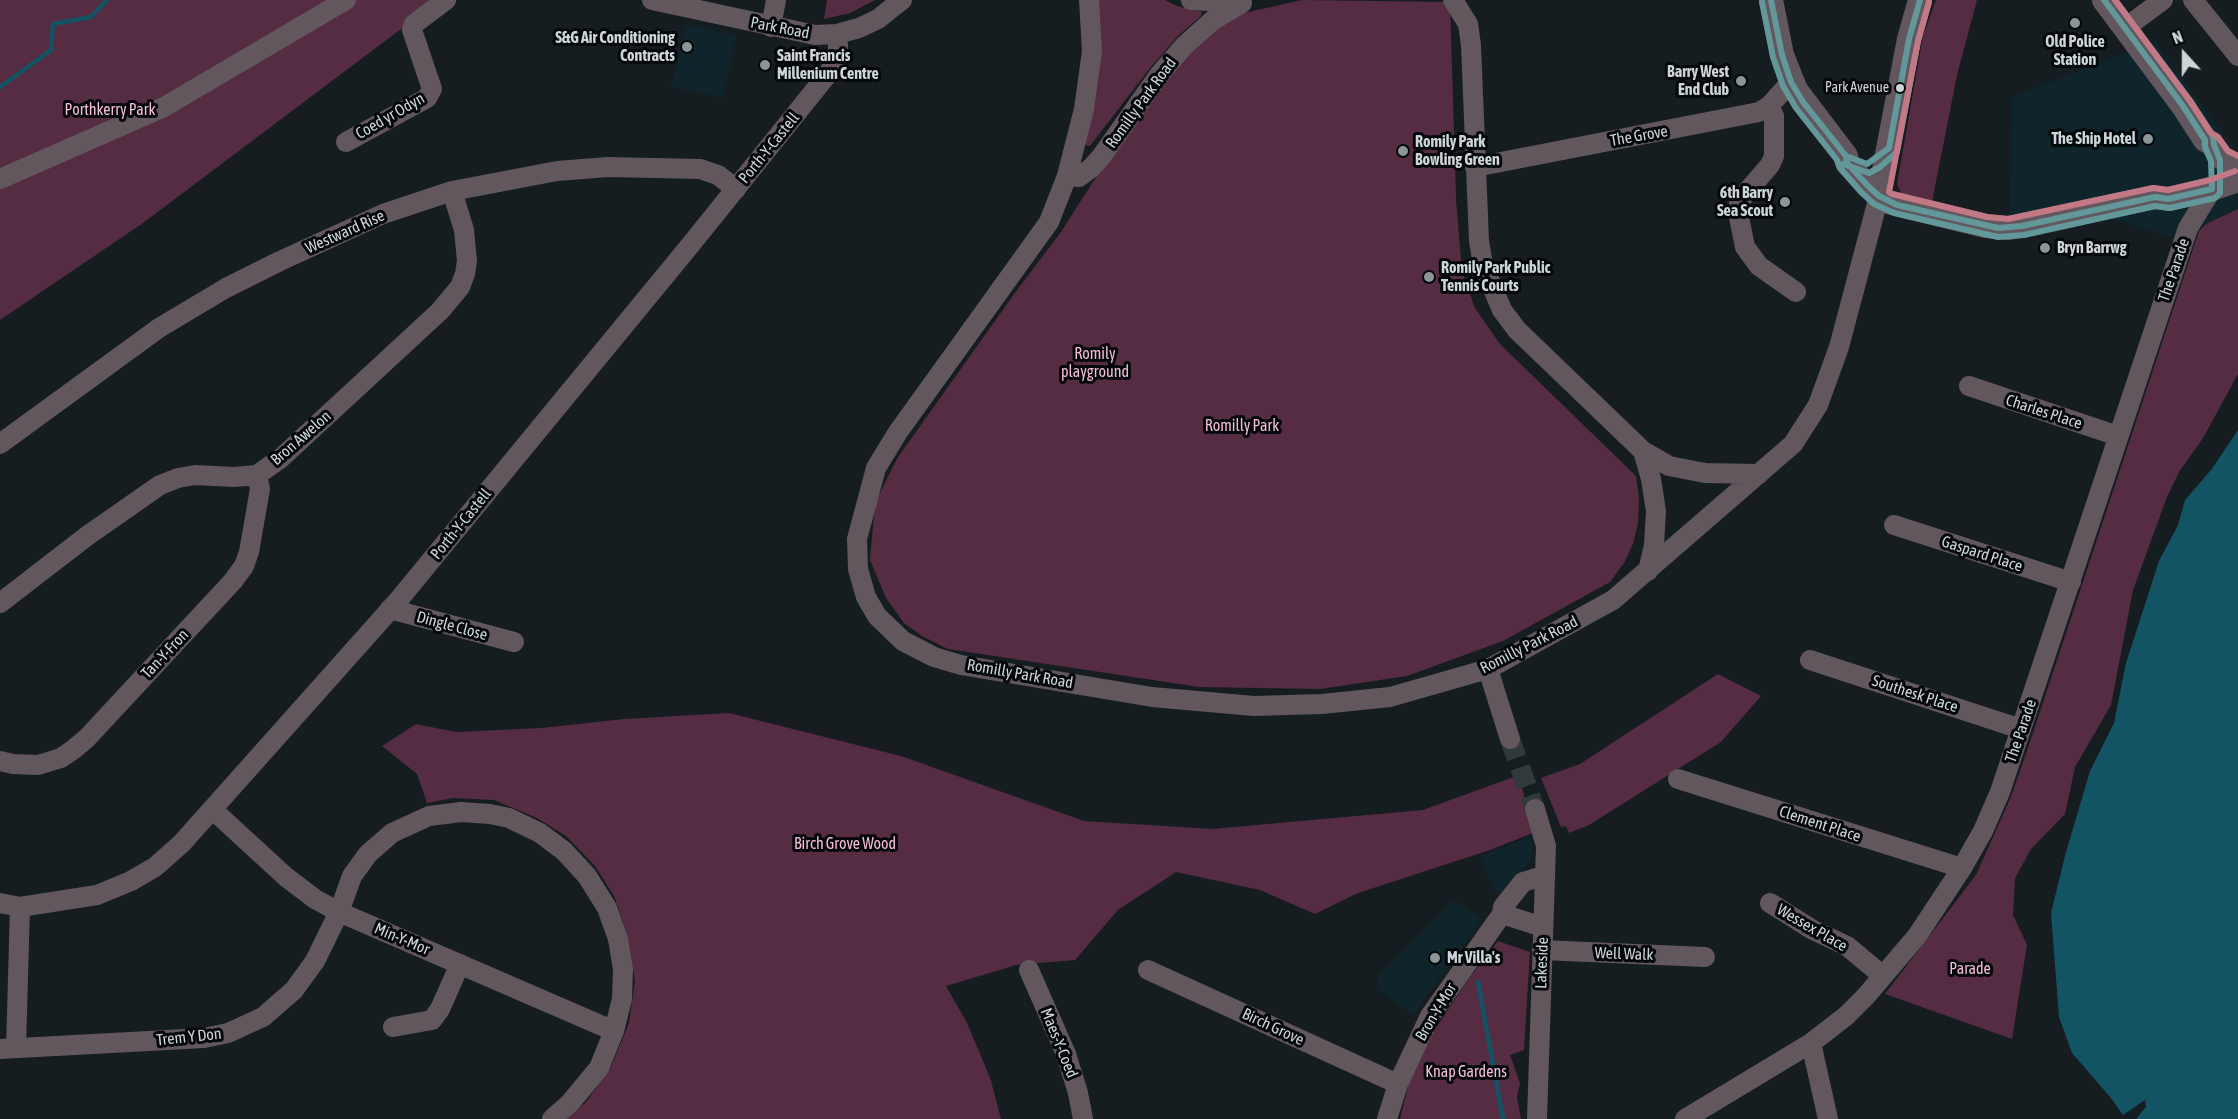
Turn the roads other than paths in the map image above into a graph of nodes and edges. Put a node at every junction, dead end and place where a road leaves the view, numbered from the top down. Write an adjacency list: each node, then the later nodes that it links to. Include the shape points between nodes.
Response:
1 (346, 0): 28 (street, via 164,107)
2 (446, 0): 22 (street, Coed yr Odyn, via 414,24 412,30 432,88 428,98)
3 (652, 0): 15 (street, Park Road)
4 (777, 0): 15 (street)
5 (902, 0): 17 (street, Park Road, via 878,19)
6 (1089, 0): 27 (street, Romilly Park Road, via 1092,51 1084,109)
7 (1191, 0): 13 (street, Romilly Park Road)
8 (1771, 0): 19 (main road)
9 (1920, 0): 23 (main road)
10 (2104, 0): 16 (main road)
11 (2163, 0): 16 (street)
12 (2193, 0): 18 (street)
13 (1249, 1): 27 (street, Romilly Park Road, via 1213,20 1184,46 1101,157 1079,177)
14 (1457, 2): 26 (street, via 1468,24 1471,45)
15 (771, 27): 17 (street, Park Road, via 815,36)
16 (2125, 28): 21 (main road)
17 (837, 34): 30 (street, Porth-Y-Castell, via 837,59 827,75)
18 (2238, 56)
19 (1791, 82): 20 (street, The Grove); 24 (main road)
20 (1768, 106): 26 (street, The Grove, via 1734,118); 36 (street, via 1774,116 1774,156 1739,203 1738,212 1745,247 1759,266)
21 (2205, 140): 25 (main road, via 2222,158); 31 (main road)
22 (346, 142)
23 (1889, 148): 24 (main road, via 1868,164); 34 (main road)
24 (1846, 156): 34 (main road, via 1847,163)
25 (2238, 166)
26 (1475, 167): 40 (street, via 1483,265 1502,310 1535,349)
27 (1067, 176): 50 (street, Romilly Park Road, via 1049,222 876,468 857,539 858,569 866,597 877,616 903,641 961,665 1152,696 1254,706 1390,697)
28 (0, 179)
29 (2238, 180): 31 (main road)
30 (736, 189): 32 (street, Westward Rise, via 718,175 700,169 608,167 557,171); 47 (street, Porth-Y-Castell)
31 (2212, 189): 33 (main road); 35 (street, The Parade)
32 (452, 191): 39 (street, Westward Rise, via 383,214 226,288 159,328); 42 (street, Bron Awelon, via 464,230 467,261 460,287 440,311 281,458)
33 (2181, 196): 34 (main road, via 2155,197 2008,228); 35 (street, The Parade)
34 (1888, 201): 41 (street, via 1818,405 1793,444)
35 (2188, 228): 38 (street, The Parade)
36 (1796, 292)
37 (1969, 386): 38 (street, Charles Place)
38 (2118, 436): 45 (street, The Parade)
39 (0, 444)
40 (1643, 451): 41 (street, via 1669,466 1705,473); 44 (street, via 1656,511)
41 (1759, 474): 44 (street, Romilly Park Road)
42 (257, 475): 46 (street, Bron Awelon, via 195,475 160,485); 53 (street, Tan-Y-Fron, via 260,489 249,552 233,581 74,749 38,765)
43 (1894, 525): 45 (street, Gaspard Place)
44 (1648, 571): 50 (street, Romilly Park Road, via 1613,600)
45 (2071, 582): 51 (street, The Parade)
46 (0, 603)
47 (390, 609): 48 (street, Dingle Close); 56 (street, Porth-Y-Castell)
48 (514, 642)
49 (1809, 660): 51 (street, Southesk Place)
50 (1488, 669): 52 (street)
51 (2021, 729): 57 (street, The Parade, via 2000,792)
52 (1510, 739)
53 (0, 761)
54 (1678, 779): 57 (street, Clement Place)
55 (1534, 809): 58 (street, Lakeside, via 1546,846)
56 (213, 810): 61 (street, Porth-Y-Castell, via 155,867 131,881 97,896); 62 (street, Min-Y-Mor, via 286,877)
57 (1962, 868): 70 (street, The Parade, via 1917,936)
58 (1544, 878): 63 (street, Bron-Y-Mor, via 1524,882 1503,907); 64 (street, Lakeside)
59 (0, 903): 61 (street, Porth-Y-Castell)
60 (1770, 903): 70 (street, Wessex Place, via 1847,946)
61 (20, 907): 74 (street, Trem Y Don)
62 (339, 912): 67 (street, Min-Y-Mor); 72 (street, Trem Y Don, via 352,876 368,854 392,833 429,816 461,812 509,818 540,833 564,851 587,876 607,908 623,969 622,999); 74 (street, Trem Y Don, via 315,961 294,990 263,1017 228,1034)
63 (1502, 914): 64 (street); 75 (street, Bron-Y-Mor, via 1430,1016)
64 (1543, 927): 65 (street, Lakeside)
65 (1542, 951): 66 (street, Well Walk); 79 (street, Lakeside)
66 (1705, 957)
67 (460, 963): 71 (street, via 432,1020); 72 (street, Min-Y-Mor)
68 (1029, 969): 77 (street, Maes-Y-Coed, via 1065,1054)
69 (1148, 970): 75 (street, Birch Grove)
70 (1883, 976): 73 (street, The Parade, via 1846,1016)
71 (393, 1027)
72 (614, 1031): 76 (street, Trem Y Don, via 599,1068)
73 (1811, 1043): 80 (street, The Parade); 81 (street)
74 (8, 1048)
75 (1398, 1084): 78 (street, Bron-Y-Mor)
76 (552, 1119)
77 (1083, 1119)
78 (1387, 1119)
79 (1537, 1119)
80 (1685, 1119)
81 (1828, 1119)

